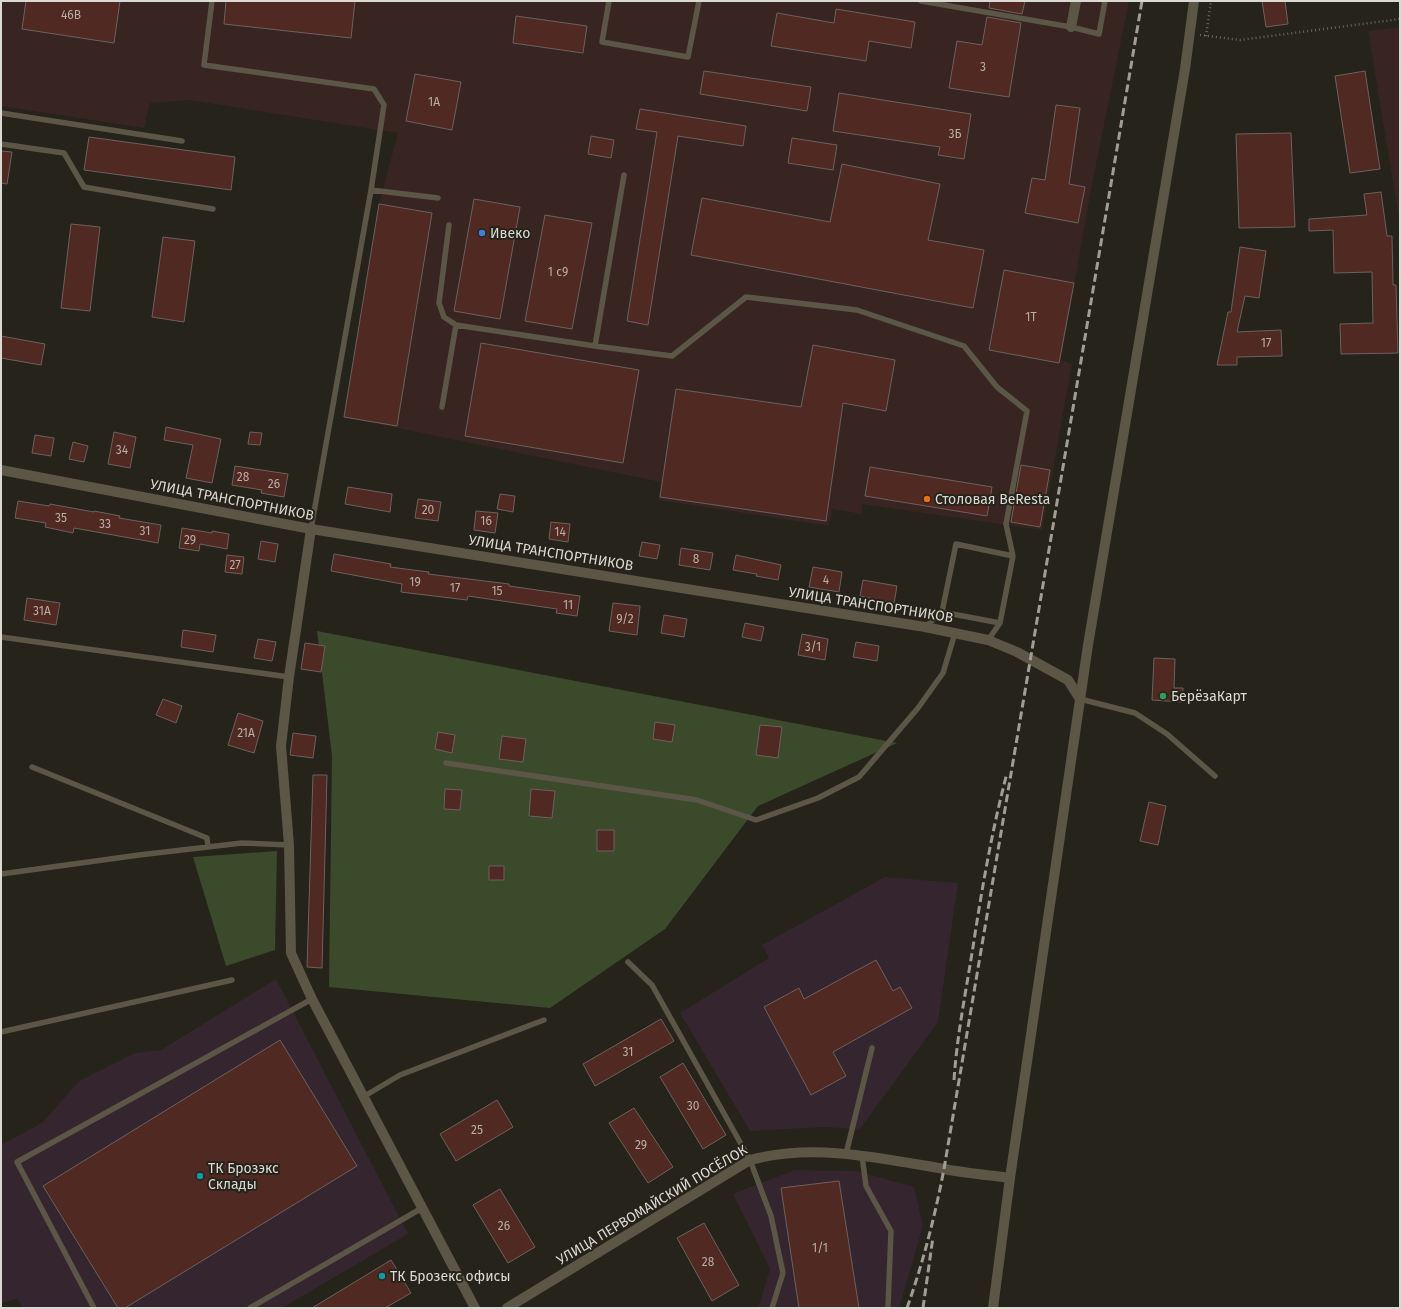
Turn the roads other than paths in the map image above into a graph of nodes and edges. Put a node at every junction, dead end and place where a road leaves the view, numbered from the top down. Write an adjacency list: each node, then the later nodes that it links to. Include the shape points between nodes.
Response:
1 (212, 1): 13 (lane, via 204,66 374,89 384,105)
2 (609, 1): 3 (lane, via 602,42 688,57)
3 (699, 1)
4 (921, 1): 8 (lane)
5 (1076, 1): 8 (street)
6 (1105, 1): 8 (lane, via 1099,34)
7 (1194, 1): 30 (street, via 1185,69 1096,590)
8 (1071, 27)
9 (1, 113): 10 (lane)
10 (182, 141)
11 (1, 144): 15 (lane, via 64,153 84,187)
12 (624, 175): 18 (lane)
13 (370, 190): 14 (lane); 21 (lane)
14 (438, 198)
15 (213, 209)
16 (449, 225): 17 (lane, via 439,303 444,317)
17 (456, 325): 18 (lane); 19 (lane)
18 (595, 346): 22 (lane, via 672,356 746,297 857,310 964,346 997,387 1027,411 1006,524)
19 (442, 407)
20 (1, 470): 21 (street, УЛИЦА ТРАНСПОРТНИКОВ)
21 (311, 529): 25 (street, УЛИЦА ТРАНСПОРТНИКОВ); 29 (street)
22 (1012, 556): 23 (lane, via 956,544); 24 (lane)
23 (942, 612): 24 (lane); 25 (lane)
24 (1000, 623): 28 (lane)
25 (925, 627): 26 (street, УЛИЦА ТРАНСПОРТНИКОВ)
26 (955, 633): 28 (street, УЛИЦА ТРАНСПОРТНИКОВ); 31 (lane, via 943,673 918,708 859,777 818,798 756,820 697,800)
27 (1, 637): 29 (lane)
28 (988, 640): 30 (street, УЛИЦА ТРАНСПОРТНИКОВ, via 1017,652 1068,680)
29 (290, 677): 34 (street, via 281,746)
30 (1080, 699): 33 (lane, via 1135,713 1167,734); 47 (street)
31 (446, 763)
32 (32, 768): 35 (lane, via 207,838)
33 (1215, 776)
34 (288, 845): 35 (lane, via 242,843); 39 (street, via 291,953)
35 (208, 847): 36 (lane)
36 (1, 874)
37 (628, 962): 46 (lane, via 652,985)
38 (232, 980): 41 (lane)
39 (312, 999): 43 (street); 50 (lane, via 18,1162)
40 (544, 1020): 43 (lane, via 400,1075)
41 (1, 1032)
42 (872, 1048): 44 (lane)
43 (363, 1097): 48 (street)
44 (846, 1154): 45 (street, УЛИЦА ПЕРВОМАЙСКИЙ ПОСЁЛОК); 46 (street, УЛИЦА ПЕРВОМАЙСКИЙ ПОСЁЛОК, via 797,1153)
45 (862, 1156): 47 (street, УЛИЦА ПЕРВОМАЙСКИЙ ПОСЁЛОК); 49 (lane, via 866,1186 891,1231)
46 (750, 1160): 53 (street, УЛИЦА ПЕРВОМАЙСКИЙ ПОСЁЛОК); 54 (lane, via 771,1216 783,1273)
47 (1010, 1178): 55 (street)
48 (422, 1208): 51 (lane); 52 (street)
49 (888, 1307)
50 (94, 1308)
51 (250, 1308)
52 (475, 1308)
53 (508, 1308)
54 (772, 1308)
55 (993, 1308)

